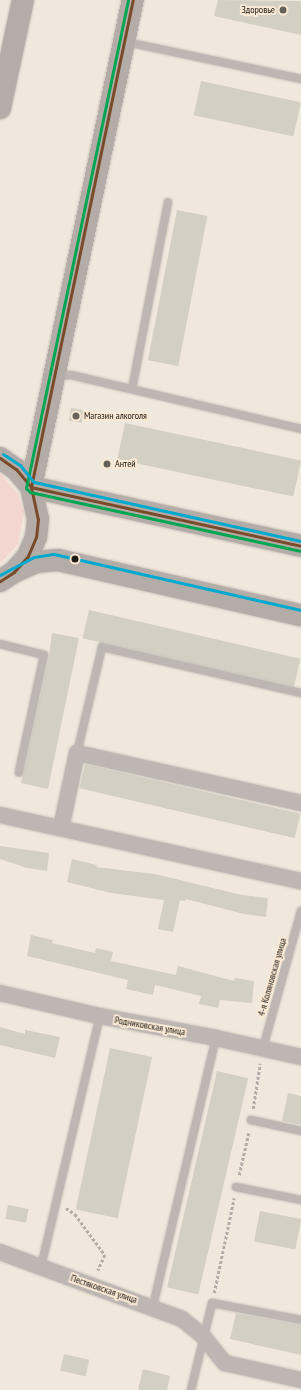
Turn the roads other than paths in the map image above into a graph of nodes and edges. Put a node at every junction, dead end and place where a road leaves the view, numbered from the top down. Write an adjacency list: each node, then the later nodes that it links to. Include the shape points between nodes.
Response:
1 (23, 0): 5 (main road)
2 (133, 0): 3 (main road)
3 (125, 42): 4 (lane); 7 (main road)
4 (301, 78)
5 (0, 108)
6 (168, 202): 8 (lane)
7 (56, 376): 8 (lane, via 71,375); 11 (main road)
8 (132, 389): 9 (lane)
9 (301, 429)
10 (0, 458): 11 (main road, via 16,468)
11 (31, 487): 12 (main road); 13 (main road, via 37,510 36,537 28,556)
12 (301, 546)
13 (7, 576): 14 (main road, via 36,562 58,560)
14 (301, 615)
15 (0, 644): 18 (lane, via 44,655)
16 (301, 693): 17 (lane, via 102,647)
17 (77, 753): 19 (street); 21 (street)
18 (19, 772)
19 (301, 803)
20 (0, 815): 21 (street)
21 (61, 828): 22 (street)
22 (301, 881)
23 (301, 911): 27 (lane, 4-я Коляновская улица)
24 (0, 993): 25 (street, Родниковская улица)
25 (100, 1016): 26 (street, Родниковская улица); 34 (lane)
26 (216, 1038): 27 (street, Родниковская улица); 35 (lane)
27 (263, 1048): 28 (street, Родниковская улица)
28 (301, 1057)
29 (251, 1120): 30 (lane)
30 (301, 1132)
31 (236, 1187): 32 (lane)
32 (301, 1200)
33 (0, 1252): 34 (street, Пестяковская улица)
34 (41, 1267): 35 (street, Пестяковская улица)
35 (153, 1306): 37 (street, Пестяковская улица, via 182,1319)
36 (301, 1320): 37 (lane, via 212,1303)
37 (202, 1335): 38 (street, Пестяковская улица, via 225,1363); 39 (lane)
38 (301, 1380)
39 (191, 1390)

